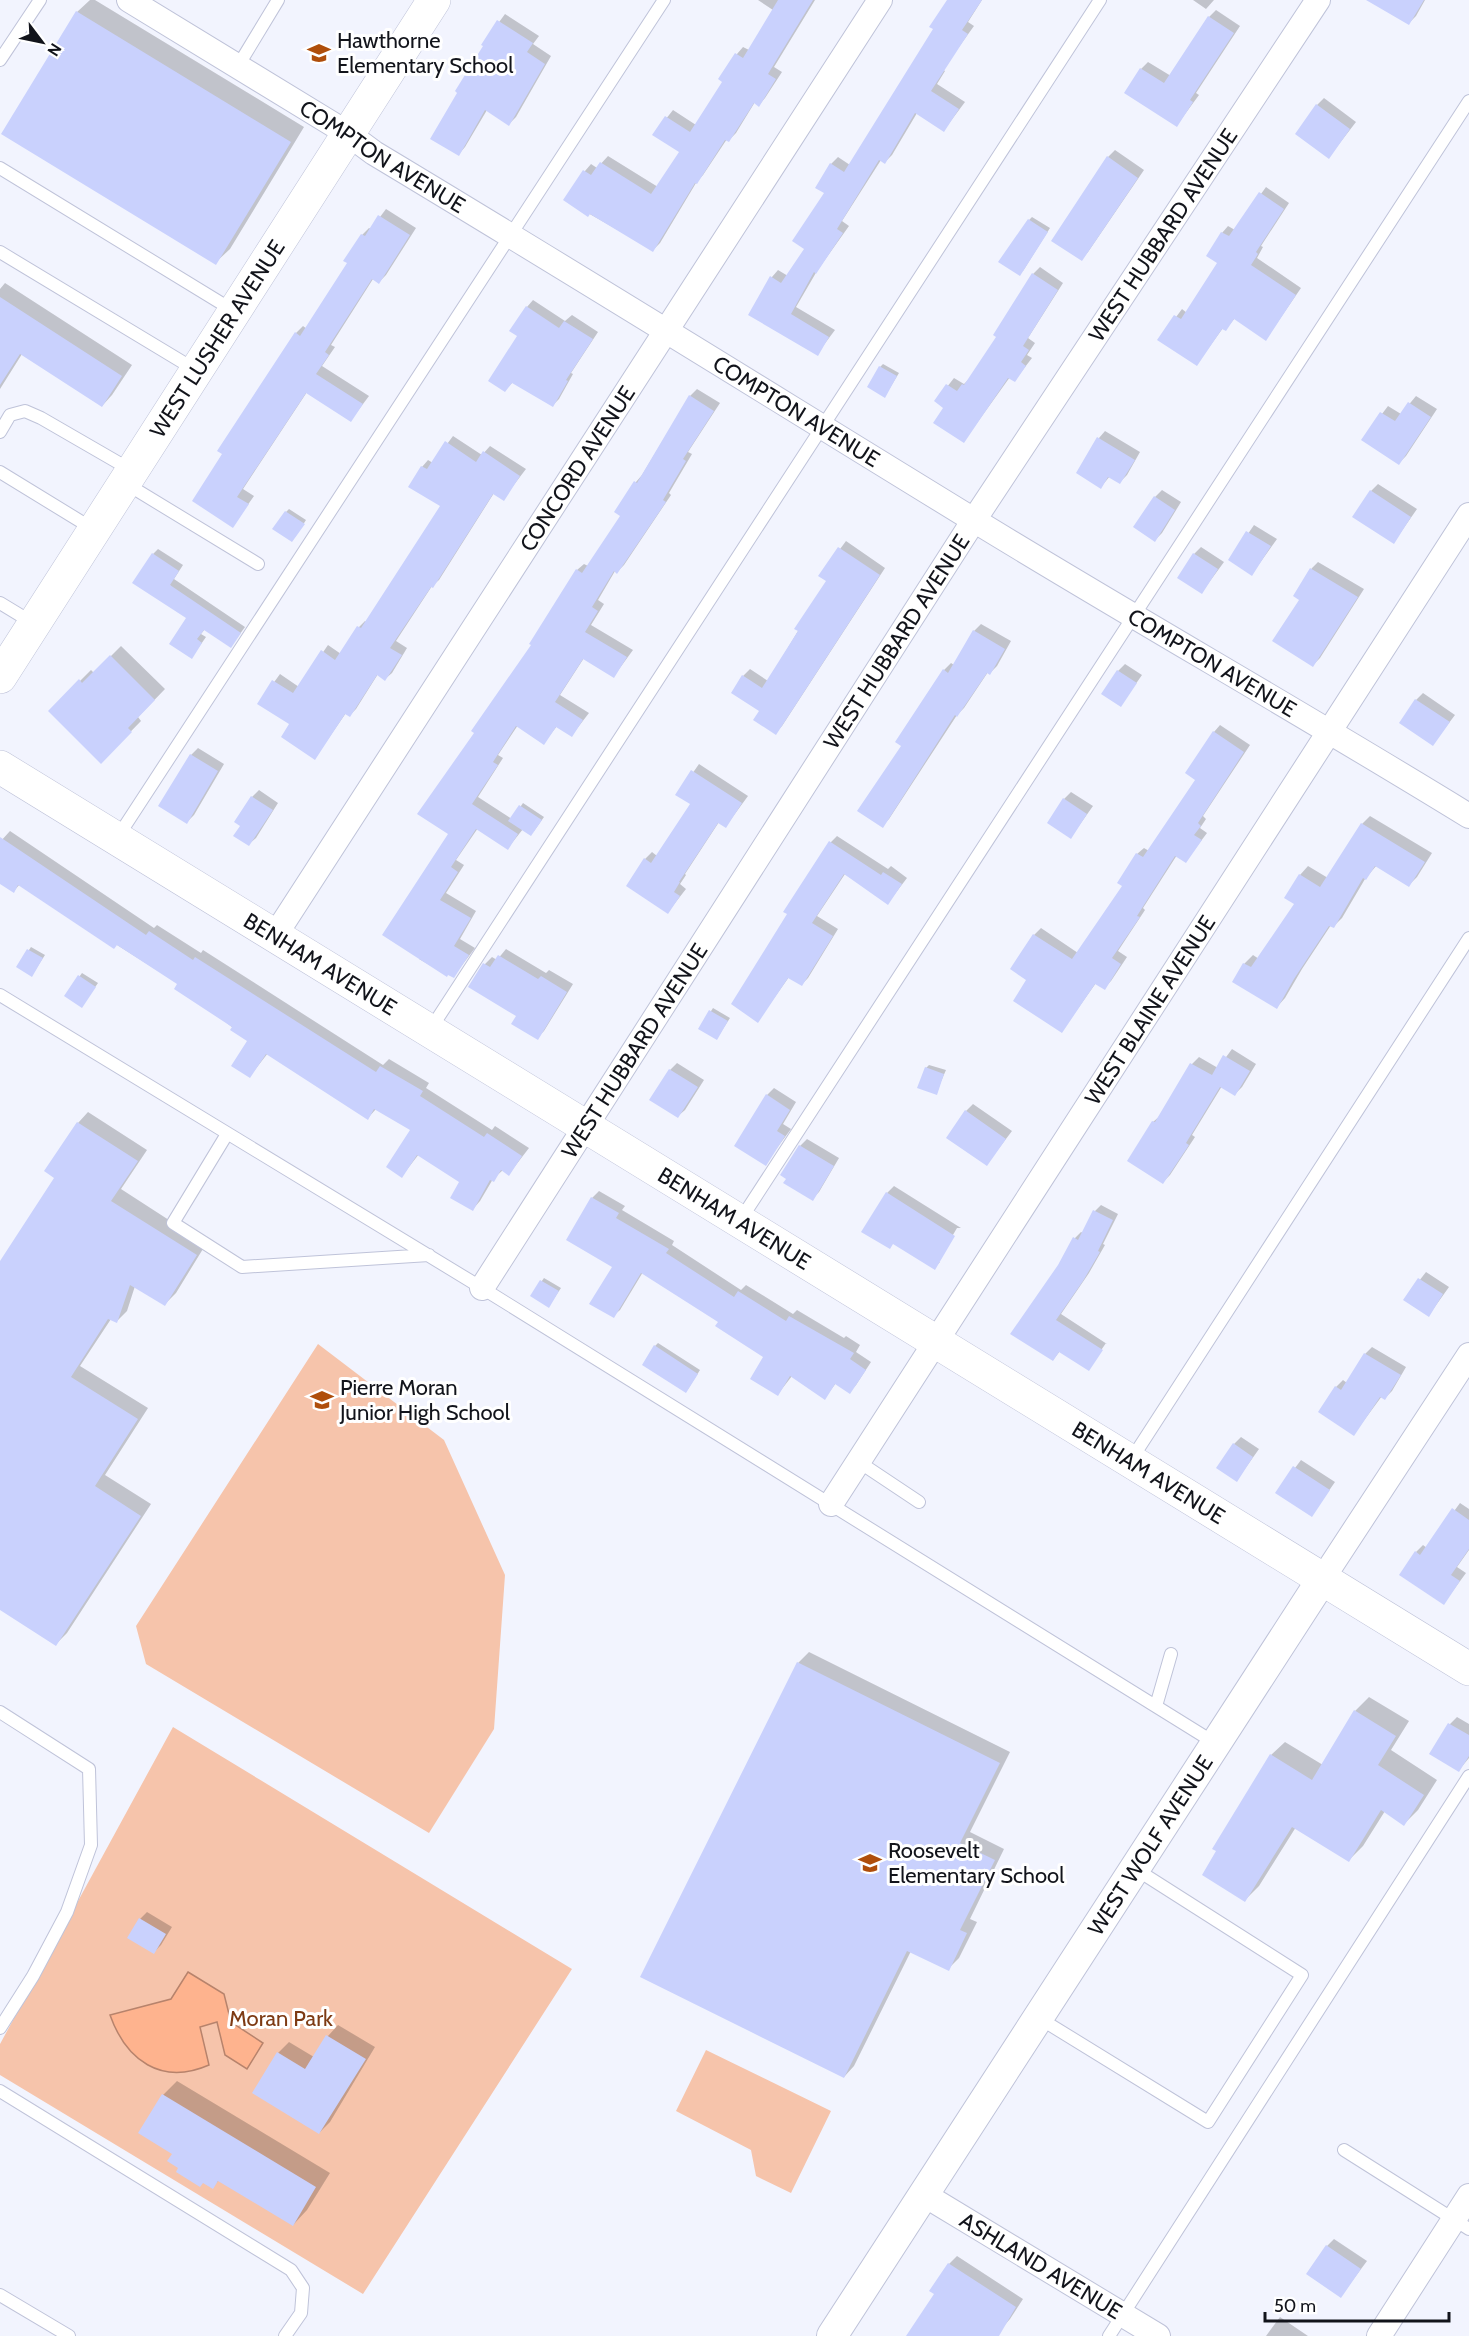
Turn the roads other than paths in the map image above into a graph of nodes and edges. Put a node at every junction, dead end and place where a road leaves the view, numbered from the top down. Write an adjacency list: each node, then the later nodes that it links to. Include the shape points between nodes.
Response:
1 (40, 0): 9 (lane)
2 (129, 0): 10 (street, COMPTON AVENUE)
3 (278, 0): 10 (lane)
4 (434, 0): 12 (main road, WEST LUSHER AVENUE)
5 (664, 0): 14 (lane)
6 (880, 0): 17 (street, CONCORD AVENUE)
7 (1100, 0): 19 (lane)
8 (1318, 0): 24 (street, WEST HUBBARD AVENUE)
9 (0, 60)
10 (238, 66): 12 (street, COMPTON AVENUE)
11 (1469, 100): 28 (lane)
12 (347, 133): 14 (street, COMPTON AVENUE); 16 (main road, WEST LUSHER AVENUE)
13 (0, 168): 16 (lane)
14 (511, 235): 17 (street, COMPTON AVENUE); 34 (lane)
15 (0, 252): 18 (lane)
16 (234, 311): 18 (main road, WEST LUSHER AVENUE)
17 (666, 329): 19 (street, COMPTON AVENUE); 35 (street, CONCORD AVENUE)
18 (196, 370): 22 (main road, WEST LUSHER AVENUE)
19 (823, 427): 24 (street, COMPTON AVENUE); 38 (lane)
20 (0, 432): 22 (lane, via 10,415 25,411)
21 (0, 472): 25 (lane)
22 (128, 477): 25 (main road, WEST LUSHER AVENUE); 26 (lane)
23 (1469, 515): 31 (street, WEST BLAINE AVENUE)
24 (974, 520): 28 (street, COMPTON AVENUE); 39 (street, WEST HUBBARD AVENUE)
25 (94, 529): 29 (main road, WEST LUSHER AVENUE)
26 (258, 564)
27 (0, 603): 29 (lane)
28 (1135, 615): 31 (street, COMPTON AVENUE); 41 (lane)
29 (34, 624): 30 (main road, WEST LUSHER AVENUE)
30 (0, 677)
31 (1329, 730): 33 (street, COMPTON AVENUE); 44 (street, WEST BLAINE AVENUE)
32 (0, 767): 34 (main road, BENHAM AVENUE)
33 (1469, 816)
34 (117, 839): 35 (main road, BENHAM AVENUE)
35 (274, 937): 38 (main road, BENHAM AVENUE)
36 (1469, 938): 46 (lane)
37 (0, 995): 40 (lane)
38 (430, 1031): 39 (main road, BENHAM AVENUE)
39 (585, 1125): 41 (main road, BENHAM AVENUE); 43 (street, WEST HUBBARD AVENUE)
40 (227, 1134): 42 (lane); 42 (lane, via 173,1222 242,1267)
41 (740, 1220): 44 (main road, BENHAM AVENUE)
42 (429, 1255): 43 (lane)
43 (482, 1288): 49 (lane)
44 (937, 1341): 46 (main road, BENHAM AVENUE); 47 (street, WEST BLAINE AVENUE)
45 (1469, 1355): 50 (street, WEST WOLF AVENUE)
46 (1131, 1460): 50 (main road, BENHAM AVENUE)
47 (859, 1462): 48 (lane); 49 (street, WEST BLAINE AVENUE)
48 (919, 1502)
49 (831, 1504): 53 (lane)
50 (1323, 1578): 52 (main road, BENHAM AVENUE); 55 (street, WEST WOLF AVENUE)
51 (1171, 1654): 53 (lane)
52 (1469, 1669)
53 (1156, 1706): 55 (lane)
54 (0, 1712): 59 (lane, via 89,1769 91,1845 67,1912)
55 (1215, 1743): 57 (street, WEST WOLF AVENUE)
56 (1469, 1776): 66 (lane)
57 (1134, 1868): 58 (street, WEST WOLF AVENUE); 58 (lane, via 1302,1975 1208,2122)
58 (1038, 2017): 62 (street, WEST WOLF AVENUE)
59 (0, 2028)
60 (0, 2091): 68 (lane, via 291,2270 303,2288 301,2313)
61 (1344, 2150): 64 (lane)
62 (923, 2194): 66 (street, ASHLAND AVENUE); 69 (street, WEST WOLF AVENUE)
63 (1469, 2196): 64 (street)
64 (1461, 2224): 72 (street)
65 (0, 2295): 67 (lane)
66 (1123, 2314): 70 (lane); 71 (street, ASHLAND AVENUE)
67 (69, 2336)
68 (285, 2336)
69 (832, 2336)
70 (1109, 2336)
71 (1158, 2336)
72 (1379, 2336)

